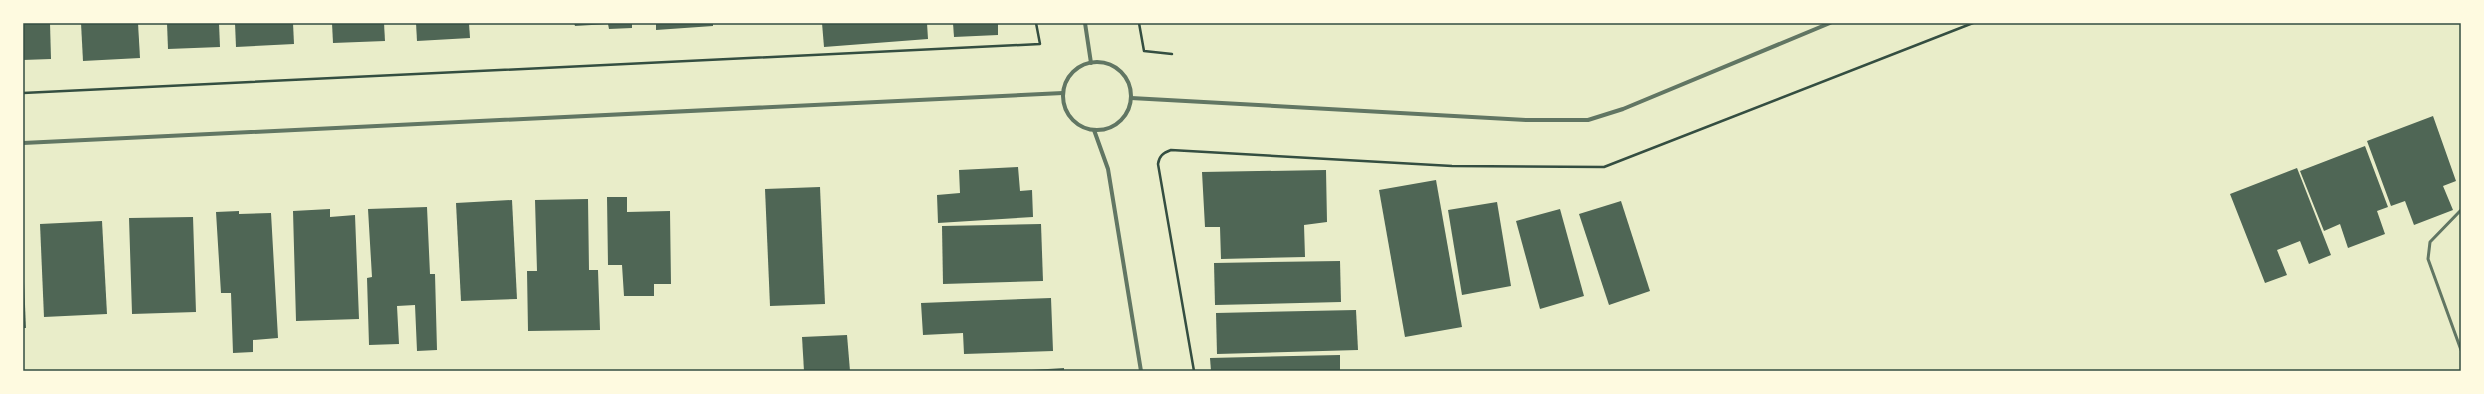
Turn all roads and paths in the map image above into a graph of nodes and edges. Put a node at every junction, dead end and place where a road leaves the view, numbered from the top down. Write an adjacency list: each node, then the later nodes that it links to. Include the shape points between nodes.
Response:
1 (1036, 23): 8 (path, via 1040,44)
2 (1085, 23): 7 (street)
3 (1139, 23): 6 (path, via 1144,51)
4 (1830, 23): 10 (street, via 1622,109 1588,120 1526,120)
5 (1973, 23): 16 (path, via 1604,167 1452,166 1171,150 1164,153 1158,164)
6 (1172, 54)
7 (1091, 62): 9 (street, via 1079,66 1071,73); 10 (street, via 1110,64 1118,70 1130,87)
8 (23, 93)
9 (1063, 93): 11 (street, via 1063,103 1074,122); 12 (street)
10 (1131, 98): 11 (street, via 1123,118 1115,125)
11 (1094, 130): 15 (street, via 1108,169)
12 (23, 143)
13 (2461, 210): 14 (lane, via 2430,242 2428,259)
14 (2461, 350)
15 (1141, 371)
16 (1194, 371)

